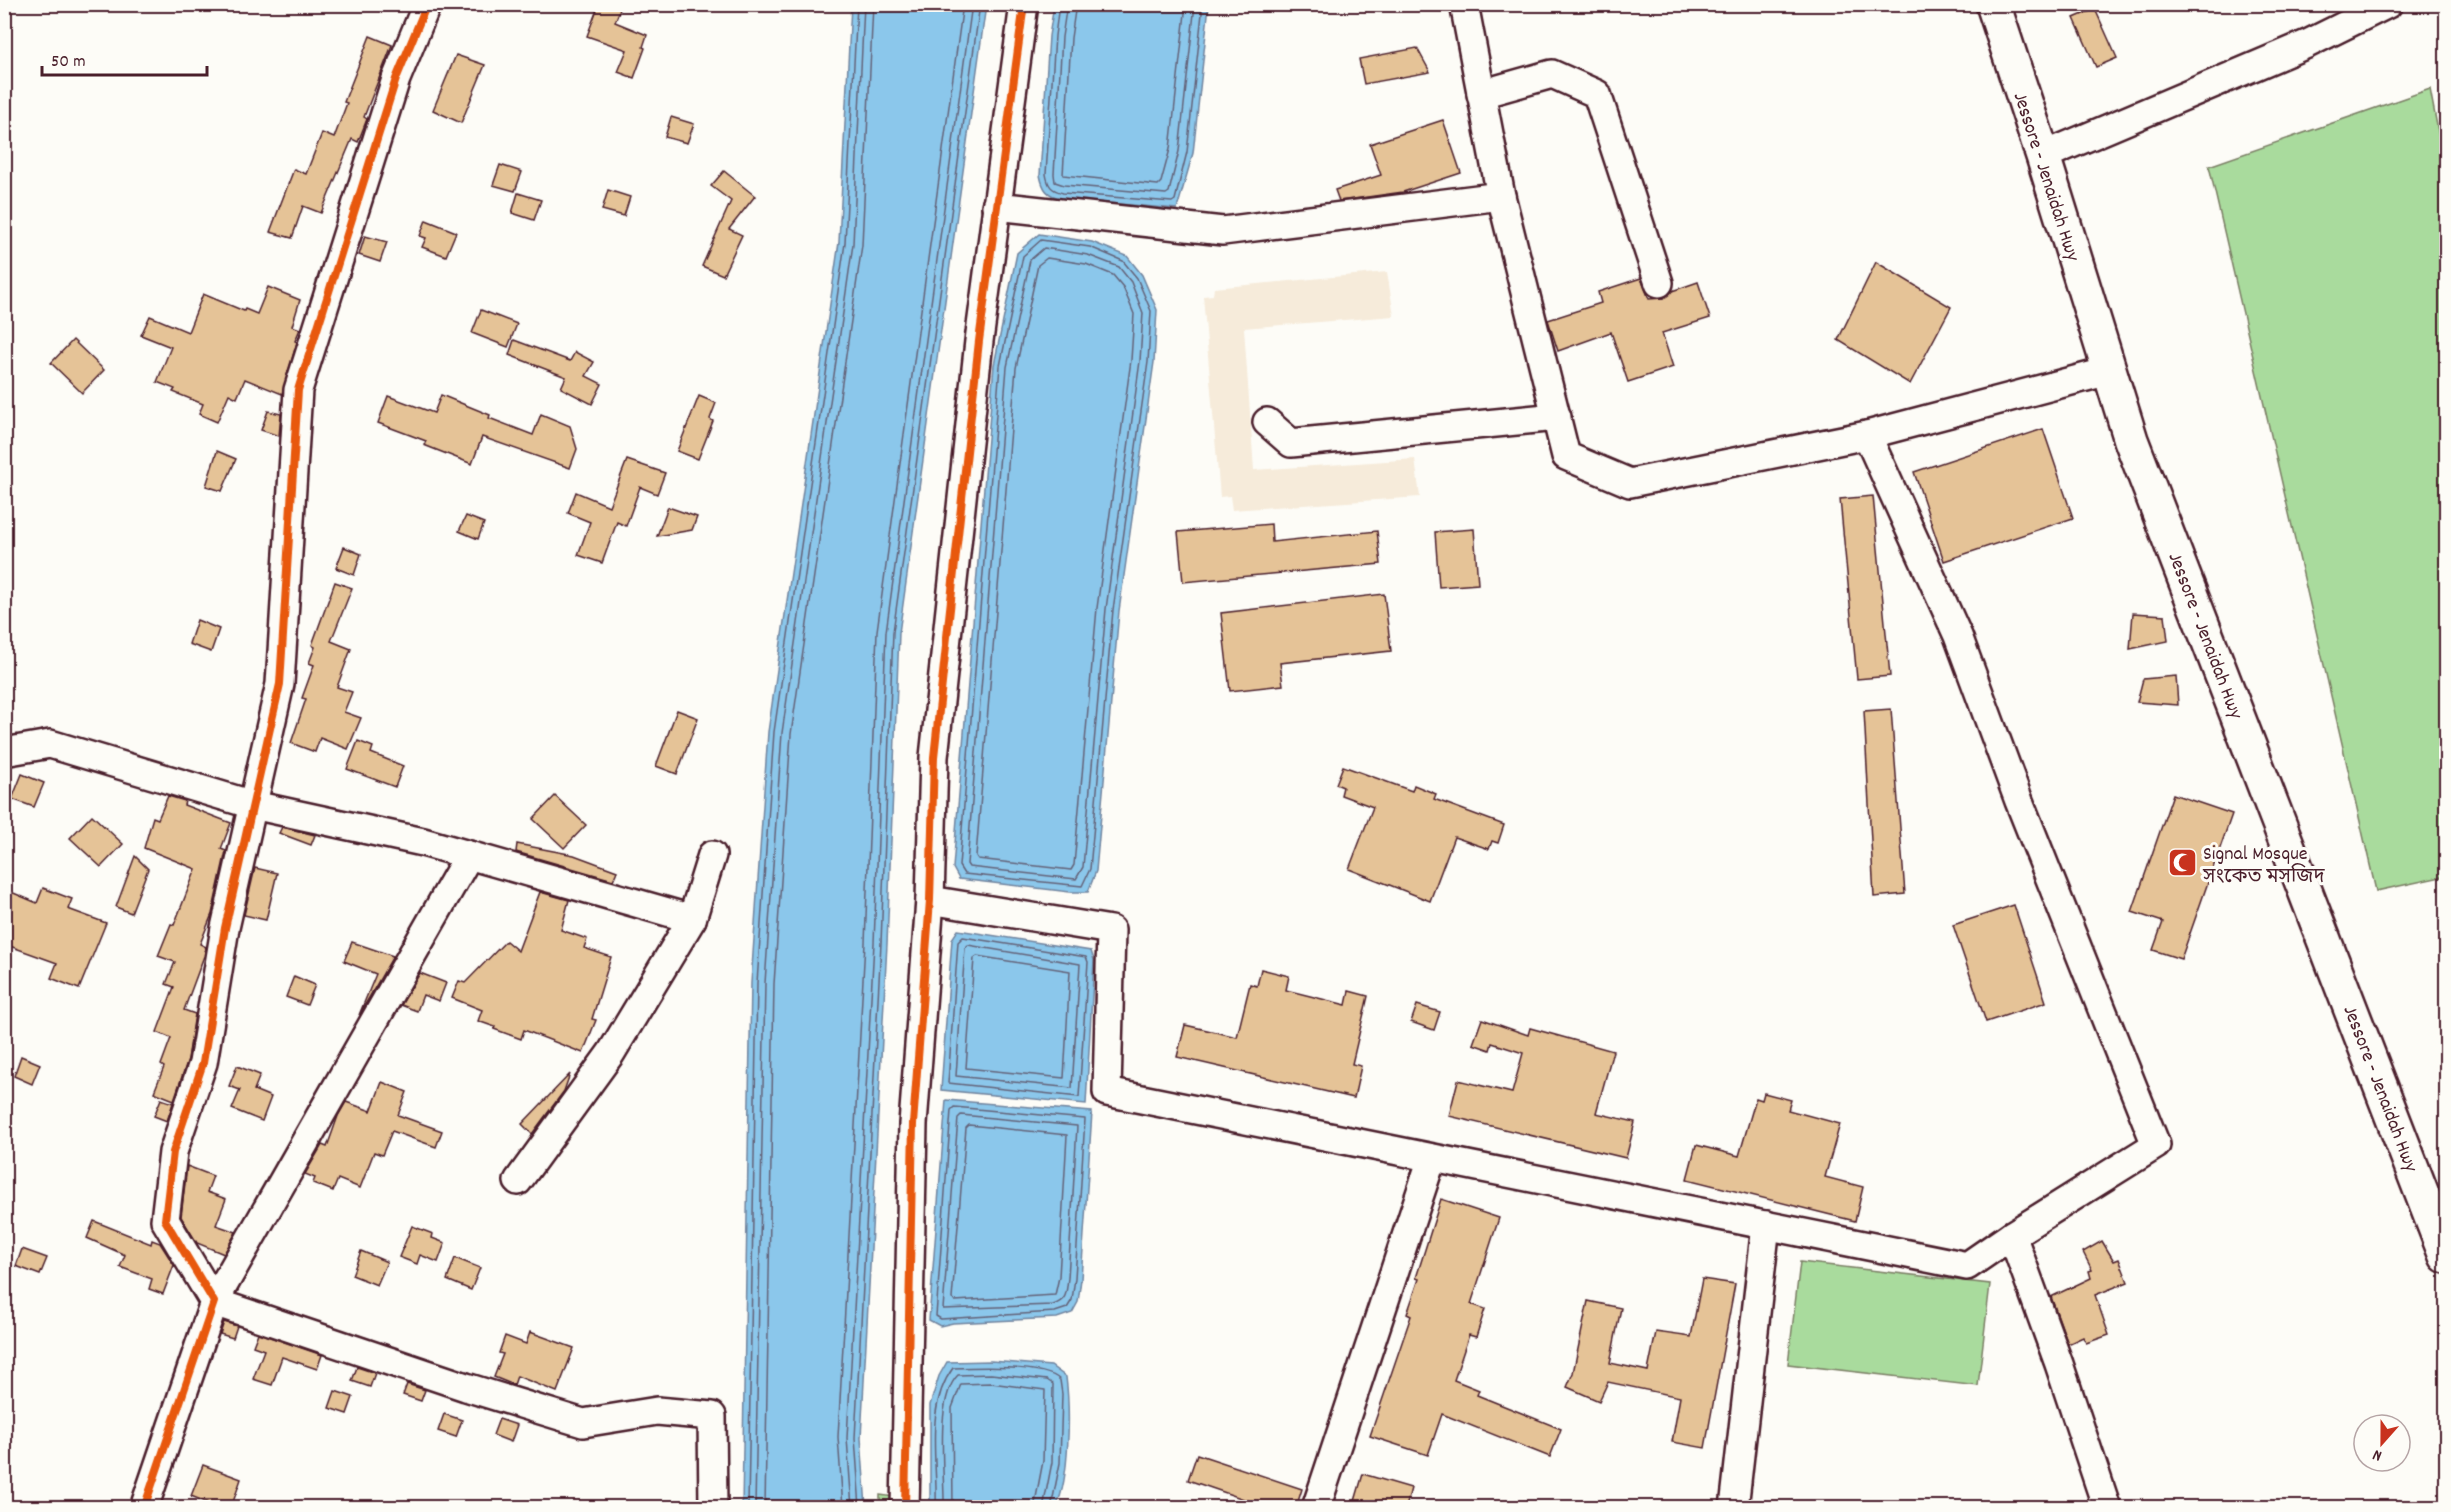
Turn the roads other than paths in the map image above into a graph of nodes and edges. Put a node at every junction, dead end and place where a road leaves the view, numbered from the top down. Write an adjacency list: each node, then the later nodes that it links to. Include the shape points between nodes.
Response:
1 (427, 4): 16 (street, via 396,79 298,390 280,684)
2 (1024, 4): 9 (street)
3 (1464, 4): 6 (street)
4 (1993, 4): 7 (highway, Jessore - Jenaidah Hwy)
5 (2388, 4): 7 (street, via 2307,44)
6 (1481, 94): 8 (street); 10 (street, via 1552,74 1597,94)
7 (2043, 156): 11 (highway, Jessore - Jenaidah Hwy)
8 (1501, 196): 9 (street, via 1223,231); 12 (street)
9 (996, 206): 19 (street, via 934,757)
10 (1659, 283)
11 (2109, 371): 14 (street); 25 (highway, Jessore - Jenaidah Hwy, via 2131,440)
12 (1557, 417): 13 (street, via 1291,443); 14 (street, via 1566,456 1630,483)
13 (1267, 422)
14 (1867, 435): 24 (street, via 1958,636 2156,1145)
15 (4, 752): 16 (street, via 50,744)
16 (253, 805): 17 (street); 26 (street, via 225,928 203,1063 172,1152 165,1221)
17 (469, 855): 20 (street); 26 (street)
18 (712, 855): 20 (street)
19 (930, 900): 21 (street, via 1111,930 1107,1092); 29 (street, via 913,1124)
20 (692, 919): 22 (street, via 611,1053)
21 (1432, 1158): 23 (street); 30 (street)
22 (518, 1181)
23 (1766, 1225): 24 (street, via 1967,1266); 31 (street)
24 (2012, 1235): 32 (street)
25 (2446, 1256)
26 (214, 1302): 27 (street); 28 (street, via 583,1423 657,1411 712,1416)
27 (144, 1508)
28 (713, 1508)
29 (905, 1508)
30 (1316, 1508)
31 (1734, 1508)
32 (2107, 1508)

